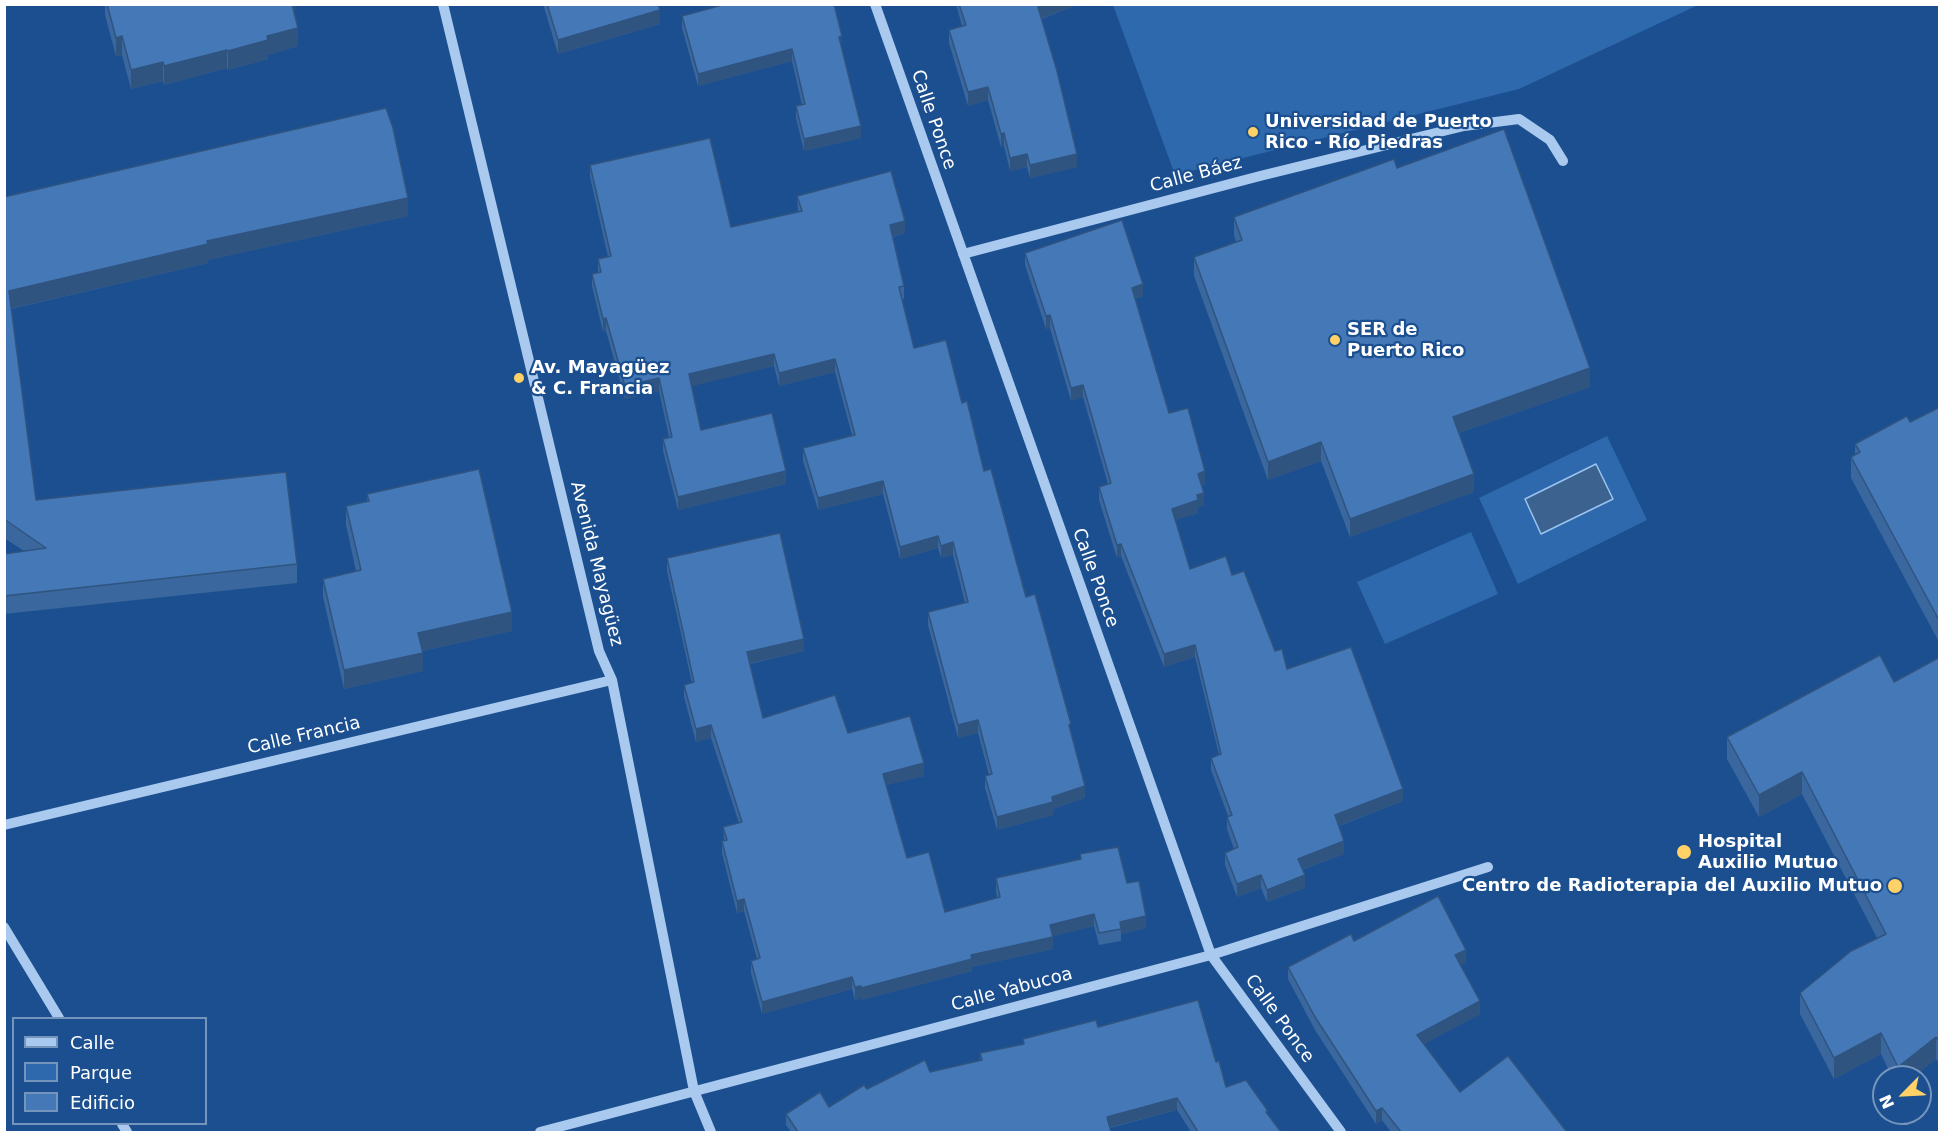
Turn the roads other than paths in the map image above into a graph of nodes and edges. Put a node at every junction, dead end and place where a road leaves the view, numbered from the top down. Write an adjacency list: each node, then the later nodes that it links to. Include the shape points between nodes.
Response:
1 (443, 4): 5 (street, Avenida Mayagüez, via 599,651)
2 (875, 4): 4 (street, Calle Ponce)
3 (1563, 161): 4 (street, Calle Báez, via 1550,141 1519,119 1464,126)
4 (963, 254): 9 (street, Calle Ponce)
5 (612, 680): 6 (street, Calle Francia); 11 (street, Avenida Mayagüez)
6 (4, 825)
7 (1488, 867): 9 (street, Calle Yabucoa)
8 (4, 927): 10 (street)
9 (1211, 955): 11 (street, Calle Yabucoa); 14 (street, Calle Ponce)
10 (58, 1017)
11 (694, 1091): 12 (street, Calle Yabucoa); 13 (street, Avenida Mayagüez)
12 (540, 1132)
13 (711, 1132)
14 (1341, 1132)

